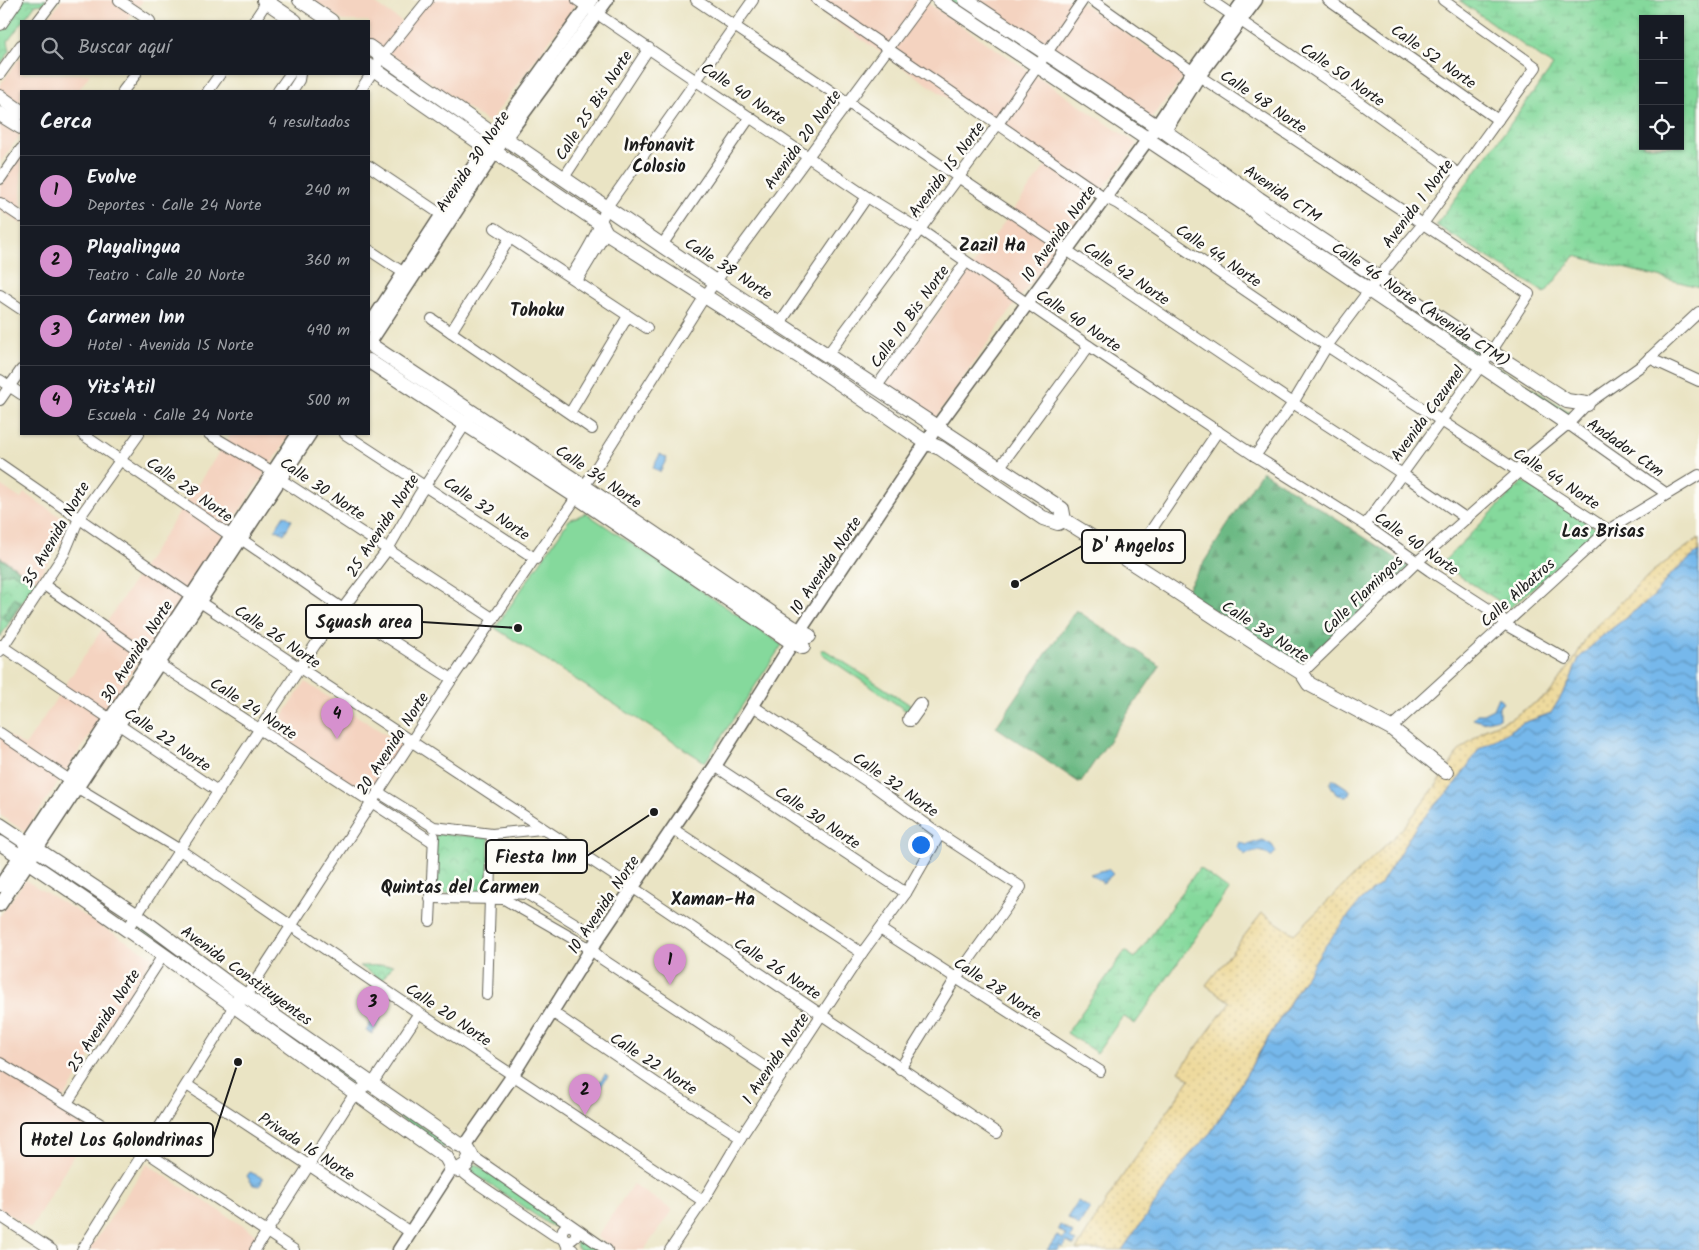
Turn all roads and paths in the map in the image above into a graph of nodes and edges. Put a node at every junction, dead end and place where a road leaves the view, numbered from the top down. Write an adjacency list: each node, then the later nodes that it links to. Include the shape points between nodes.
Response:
1 (16, 0): 28 (main road)
2 (54, 0): 23 (street)
3 (119, 0): 24 (street)
4 (300, 0): 27 (main road)
5 (428, 0): 35 (street)
6 (607, 0): 21 (street, Avenida 30 Norte)
7 (696, 0): 29 (street, Calle 42 Norte)
8 (753, 0): 29 (street)
9 (817, 0): 32 (street, Calle 44 Norte)
10 (924, 0): 32 (street, Avenida 20 Norte)
11 (940, 0): 36 (main road)
12 (966, 0): 34 (main road, Avenida CTM)
13 (1083, 0): 34 (street, Avenida 15 Norte)
14 (1092, 0): 37 (street, Calle 48 Norte)
15 (1210, 0): 22 (street, Calle 50 Norte)
16 (1244, 0): 22 (street)
17 (1256, 0): 22 (street)
18 (1328, 0): 55 (street, Calle 52 Norte)
19 (1443, 0): 55 (street, Avenida 1 Norte, via 1536,67)
20 (267, 1): 25 (street); 26 (main road)
21 (588, 5): 31 (street, Calle 40 Norte); 60 (street, Avenida 30 Norte)
22 (1236, 18): 37 (street, 10 Avenida Norte); 64 (street, Calle 50 Norte)
23 (39, 20)
24 (149, 20)
25 (255, 20)
26 (294, 20)
27 (330, 20)
28 (0, 23)
29 (734, 26): 44 (street); 51 (street, Calle 42 Norte)
30 (20, 46): 38 (street)
31 (649, 48): 44 (street, Calle 40 Norte); 67 (street, Calle 25 Bis Norte)
32 (888, 48): 51 (street, Avenida 20 Norte); 56 (street, Calle 44 Norte)
33 (370, 51): 35 (main road, Calle 38 Norte)
34 (1048, 55): 36 (street, Avenida 15 Norte); 58 (main road, Avenida CTM)
35 (375, 64): 60 (main road, Calle 38 Norte)
36 (1039, 66): 56 (street, Avenida 15 Norte); 59 (main road)
37 (1196, 73): 58 (street, 10 Avenida Norte); 75 (street, Calle 48 Norte)
38 (0, 74)
39 (135, 75): 45 (street)
40 (219, 75): 46 (street)
41 (289, 75): 47 (street)
42 (300, 75): 48 (street)
43 (369, 75): 49 (street)
44 (698, 80): 54 (street, Calle 40 Norte); 72 (street)
45 (124, 90)
46 (209, 90)
47 (279, 90)
48 (292, 90)
49 (361, 90)
50 (0, 98): 52 (main road)
51 (847, 103): 62 (street, Avenida 20 Norte); 65 (street, Calle 42 Norte)
52 (20, 111)
53 (0, 114): 57 (main road)
54 (750, 117): 62 (street, Calle 40 Norte); 80 (street)
55 (1498, 120): 64 (street, Avenida 1 Norte)
56 (998, 124): 65 (street, Avenida 15 Norte); 69 (street, Calle 44 Norte)
57 (20, 127)
58 (1160, 129): 59 (street, 10 Avenida Norte); 71 (main road, Avenida CTM)
59 (1152, 142): 69 (street, 10 Avenida Norte); 71 (main road, Calle 46 Norte (Avenida CTM))
60 (495, 143): 67 (main road, Calle 38 Norte); 73 (street, Avenida 30 Norte); 77 (main road, Calle 38 Norte); 101 (street, Avenida 30 Norte)
61 (20, 150): 66 (street)
62 (808, 155): 68 (street, Calle 40 Norte); 87 (street, Avenida 20 Norte)
63 (370, 167): 73 (street)
64 (1459, 174): 75 (street, Avenida 1 Norte)
65 (957, 177): 78 (street, Avenida 15 Norte); 81 (street, Calle 42 Norte)
66 (0, 179)
67 (562, 179): 72 (main road, Calle 38 Norte)
68 (867, 197): 78 (street, Calle 40 Norte); 97 (street)
69 (1109, 200): 81 (street, 10 Avenida Norte); 104 (street, Calle 44 Norte)
70 (0, 203): 74 (street)
71 (1256, 204): 85 (main road, Avenida CTM); 88 (main road, Calle 46 Norte (Avenida CTM), via 1260,217)
72 (606, 208): 77 (street); 80 (main road, Calle 38 Norte)
73 (442, 215): 84 (street, Avenida 30 Norte)
74 (20, 216)
75 (1422, 225): 85 (street, Avenida 1 Norte); 89 (street, Calle 48 Norte)
76 (494, 228): 79 (street)
77 (604, 229): 86 (street); 91 (main road, Calle 38 Norte)
78 (919, 229): 83 (street, Calle 40 Norte); 106 (street, Avenida 15 Norte)
79 (510, 238): 86 (street); 100 (street)
80 (662, 245): 87 (main road, Calle 38 Norte)
81 (1067, 250): 92 (street, 10 Avenida Norte); 118 (street, Calle 42 Norte)
82 (370, 251): 84 (street)
83 (966, 262): 92 (street, Calle 40 Norte); 115 (street, Calle 10 Bis Norte)
84 (404, 273): 98 (street, Avenida 30 Norte)
85 (1379, 277): 88 (street, Avenida 1 Norte); 105 (main road, Avenida CTM)
86 (574, 278): 95 (street)
87 (717, 283): 91 (street, Avenida 20 Norte); 97 (main road, Calle 38 Norte)
88 (1368, 290): 104 (street, Avenida 1 Norte); 109 (main road, Calle 46 Norte (Avenida CTM))
89 (1529, 294): 105 (street, Avenida Cozumel)
90 (0, 295): 93 (street)
91 (705, 296): 110 (main road, Calle 38 Norte); 143 (street)
92 (1031, 306): 103 (street, Calle 40 Norte); 124 (street, 10 Avenida Norte)
93 (20, 308)
94 (1699, 312): 107 (street, Calle Flamingos)
95 (628, 316): 99 (street); 120 (street)
96 (432, 319): 100 (street)
97 (780, 323): 106 (main road, Calle 38 Norte)
98 (370, 324)
99 (647, 328)
100 (451, 332): 120 (street)
101 (370, 342)
102 (370, 345): 121 (main road, Calle 34 Norte)
103 (1089, 346): 126 (street, Calle 40 Norte); 137 (street)
104 (1327, 346): 118 (street, Avenida 1 Norte); 122 (street, Calle 44 Norte)
105 (1491, 352): 109 (street, Avenida Cozumel); 119 (main road, Avenida CTM, via 1567,401)
106 (828, 354): 110 (main road); 115 (main road, Calle 38 Norte)
107 (1649, 358): 113 (street); 119 (street, Calle Flamingos)
108 (370, 362): 121 (main road, Calle 34 Norte)
109 (1480, 366): 122 (street, Avenida Cozumel); 123 (main road, Calle 46 Norte (Avenida CTM))
110 (816, 367): 133 (main road, Calle 38 Norte)
111 (20, 371): 114 (street)
112 (0, 380): 114 (street)
113 (1699, 381)
114 (9, 386): 116 (street); 117 (street)
115 (877, 386): 124 (main road, Calle 38 Norte)
116 (20, 393)
117 (0, 400)
118 (1293, 403): 134 (street, Avenida 1 Norte); 139 (street, Calle 42 Norte)
119 (1587, 404): 123 (street, Calle Flamingos)
120 (570, 413): 125 (street)
121 (469, 418): 142 (street, 25 Avenida Norte); 143 (main road, Calle 34 Norte)
122 (1441, 422): 138 (street, Calle 44 Norte); 139 (street, Avenida Cozumel)
123 (1568, 424): 138 (street, Calle Flamingos, via 1523,461); 144 (street, Andador Ctm)
124 (936, 428): 133 (street, 10 Avenida Norte); 137 (main road, Calle 38 Norte)
125 (592, 429)
126 (1218, 432): 134 (street, Calle 40 Norte); 153 (street)
127 (84, 435): 135 (street, Calle 28 Norte)
128 (138, 435): 135 (street, 35 Avenida Norte)
129 (211, 435): 141 (street, Calle 30 Norte)
130 (297, 435): 141 (street)
131 (309, 435): 141 (street)
132 (347, 435): 142 (street, Calle 32 Norte)
133 (927, 443): 146 (main road, Calle 38 Norte, via 940,448 1043,518 1058,523); 160 (street, 10 Avenida Norte)
134 (1255, 456): 148 (street, Calle 40 Norte)
135 (120, 458): 145 (street, 35 Avenida Norte); 150 (street, Calle 28 Norte)
136 (0, 464): 145 (street, Calle 26 Norte)
137 (1000, 468): 146 (main road, Calle 38 Norte, via 1062,510)
138 (1520, 471): 147 (street, Calle Flamingos); 149 (street, Calle 44 Norte)
139 (1401, 473): 147 (street, Calle 42 Norte); 148 (street, Avenida Cozumel)
140 (1699, 475): 144 (street, Calle Albatros)
141 (276, 476): 150 (street); 151 (street, Calle 30 Norte)
142 (425, 485): 151 (street, 25 Avenida Norte); 152 (street, Calle 32 Norte)
143 (581, 491): 152 (street, 20 Avenida Norte); 160 (main road, Calle 34 Norte)
144 (1667, 494): 149 (street, Calle Albatros)
145 (79, 518): 155 (street, 35 Avenida Norte, via 64,554); 156 (street, Calle 26 Norte)
146 (1064, 520): 153 (main road, Calle 38 Norte)
147 (1467, 520): 154 (street, Calle Flamingos)
148 (1366, 525): 154 (street, Calle 40 Norte)
149 (1608, 530): 159 (street, Calle Albatros)
150 (236, 537): 156 (street, 30 Avenida Norte); 156 (street, 30 Avenida Norte, via 225,563); 157 (street, Calle 28 Norte)
151 (388, 549): 157 (street, 25 Avenida Norte); 158 (street, Calle 30 Norte)
152 (536, 560): 158 (street, 20 Avenida Norte)
153 (1131, 560): 165 (main road, Calle 38 Norte)
154 (1417, 562): 159 (street, Calle 40 Norte, via 1501,617); 165 (street, Calle Flamingos)
155 (44, 585): 161 (street, 35 Avenida Norte); 163 (street, Calle 24 Norte)
156 (195, 599): 163 (street, 30 Avenida Norte); 164 (street, Calle 26 Norte)
157 (343, 609): 164 (street, 25 Avenida Norte); 166 (street, Calle 28 Norte)
158 (494, 619): 166 (street, 20 Avenida Norte)
159 (1504, 624): 162 (street, Calle 40 Norte); 171 (street, Calle Albatros)
160 (801, 639): 168 (street, 10 Avenida Norte)
161 (1, 648): 170 (street, Calle 22 Norte)
162 (1566, 659)
163 (155, 661): 170 (street, 30 Avenida Norte); 172 (street, Calle 24 Norte)
164 (300, 668): 172 (street, 25 Avenida Norte); 174 (street, Calle 26 Norte)
165 (1302, 673): 171 (main road, Calle 38 Norte, via 1309,684)
166 (452, 679): 174 (street, 20 Avenida Norte)
167 (920, 705): 169 (main road)
168 (753, 706): 175 (street, 10 Avenida Norte); 186 (street, Calle 32 Norte)
169 (910, 718)
170 (115, 721): 177 (street, 30 Avenida Norte); 178 (street, Calle 22 Norte)
171 (1391, 728): 176 (main road, Calle 38 Norte)
172 (261, 730): 178 (street, 25 Avenida Norte); 180 (street, Calle 24 Norte)
173 (0, 733): 177 (street, Calle 20 Norte)
174 (412, 741): 179 (street, 20 Avenida Norte); 183 (street, Calle 26 Norte)
175 (715, 766): 184 (street, 10 Avenida Norte); 194 (street, Calle 30 Norte)
176 (1446, 772)
177 (74, 784): 189 (street, 30 Avenida Norte); 190 (street, Calle 20 Norte)
178 (219, 792): 190 (street, 25 Avenida Norte)
179 (378, 792): 180 (street, 20 Avenida Norte); 182 (street)
180 (371, 803): 187 (street, Calle 24 Norte); 200 (street, 20 Avenida Norte)
181 (0, 825): 189 (main road, Avenida Constituyentes)
182 (434, 827): 185 (street); 187 (street)
183 (542, 829): 185 (street); 193 (street, Calle 26 Norte)
184 (673, 829): 193 (street, 10 Avenida Norte); 205 (street)
185 (492, 834): 195 (street)
186 (940, 834): 194 (street, 1 Avenida Norte); 207 (street, Calle 32 Norte, via 1021,888)
187 (433, 842): 196 (street)
188 (0, 843): 191 (main road, Avenida Constituyentes)
189 (32, 846): 191 (street, 30 Avenida Norte); 198 (main road, Avenida Constituyentes)
190 (180, 850): 198 (street, 25 Avenida Norte); 200 (street, Calle 20 Norte)
191 (23, 858): 192 (street, 30 Avenida Norte); 197 (street, 30 Avenida Norte); 201 (main road, Avenida Constituyentes)
192 (0, 886)
193 (634, 889): 203 (street, 10 Avenida Norte); 213 (street, Calle 26 Norte)
194 (906, 893): 202 (street, 1 Avenida Norte)
195 (491, 895): 196 (street); 203 (street, via 527,894); 204 (street, via 504,898); 209 (street)
196 (430, 898): 199 (street)
197 (0, 905)
198 (136, 916): 201 (street, 25 Avenida Norte); 208 (main road, Avenida Constituyentes)
199 (430, 921)
200 (293, 926): 208 (street, 20 Avenida Norte); 212 (street, Calle 20 Norte)
201 (128, 928): 206 (main road, Avenida Constituyentes)
202 (880, 929): 205 (street, 1 Avenida Norte); 207 (street, Calle 28 Norte)
203 (599, 938): 204 (street, 10 Avenida Norte)
204 (591, 950): 211 (street, 10 Avenida Norte); 218 (street)
205 (862, 953): 213 (street, 1 Avenida Norte)
206 (164, 954): 210 (main road, Avenida Constituyentes); 222 (street, 25 Avenida Norte)
207 (956, 978): 215 (street); 216 (street, Calle 28 Norte)
208 (241, 993): 210 (street, 20 Avenida Norte); 219 (main road, Avenida Constituyentes)
209 (487, 995)
210 (237, 1009): 220 (street, 20 Avenida Norte); 221 (main road, Avenida Constituyentes)
211 (552, 1012): 217 (street, 10 Avenida Norte); 224 (street, Calle 22 Norte)
212 (419, 1013): 217 (street, Calle 20 Norte); 219 (street)
213 (823, 1015): 215 (street, Calle 26 Norte); 218 (street, 1 Avenida Norte)
214 (0, 1063): 222 (street)
215 (900, 1069): 223 (street, Calle 26 Norte)
216 (1100, 1072)
217 (516, 1077): 225 (street, 10 Avenida Norte, via 470,1140); 229 (street, Calle 20 Norte)
218 (780, 1078): 224 (street, 1 Avenida Norte)
219 (370, 1084): 221 (street); 225 (main road, Avenida Constituyentes)
220 (187, 1085): 226 (street, 20 Avenida Norte); 227 (street, Privada 16 Norte)
221 (356, 1093): 227 (street); 228 (main road, Avenida Constituyentes)
222 (67, 1103): 226 (street)
223 (997, 1133)
224 (741, 1137): 229 (street, 1 Avenida Norte)
225 (467, 1150): 228 (main road); 231 (street, Avenida Constituyentes)
226 (145, 1151): 232 (street); 236 (street, 20 Avenida Norte)
227 (309, 1166): 232 (street); 233 (street, Privada 16 Norte)
228 (457, 1168): 233 (street); 234 (street, Avenida Constituyentes)
229 (703, 1201): 242 (street, 1 Avenida Norte)
230 (0, 1216): 235 (street)
231 (574, 1228): 234 (street, via 564,1229); 241 (street, Avenida Constituyentes)
232 (267, 1231): 237 (street); 238 (street)
233 (410, 1232): 239 (street)
234 (564, 1239): 240 (street, Avenida Constituyentes)
235 (52, 1250)
236 (82, 1250)
237 (255, 1250)
238 (294, 1250)
239 (399, 1250)
240 (573, 1250)
241 (607, 1250)
242 (670, 1250)

